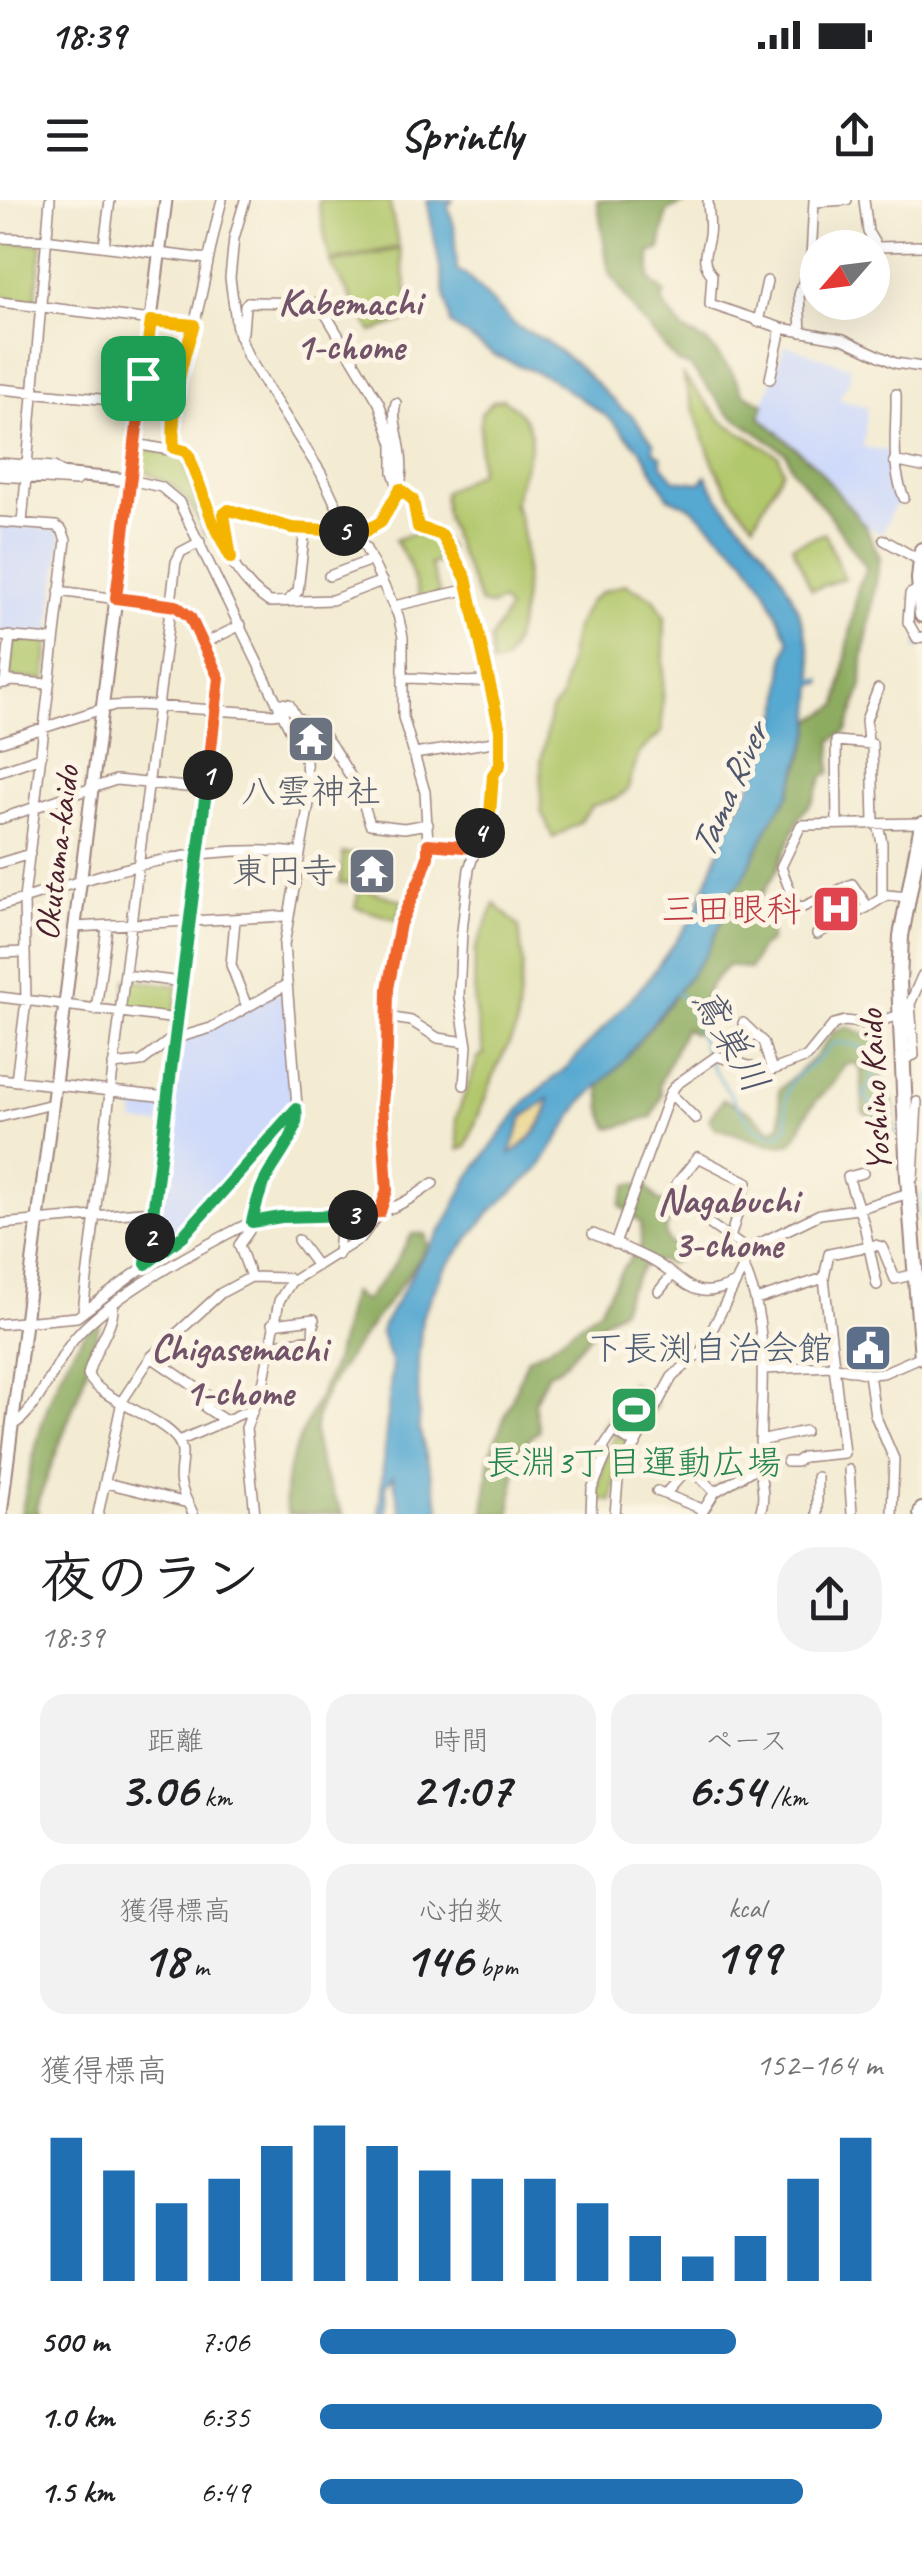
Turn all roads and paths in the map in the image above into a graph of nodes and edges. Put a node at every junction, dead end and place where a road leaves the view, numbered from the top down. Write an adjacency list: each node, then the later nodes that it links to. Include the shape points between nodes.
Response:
1 (50, 200): 11 (street)
2 (110, 200): 12 (street)
3 (166, 200): 14 (main road, Okutama-kaido)
4 (222, 200): 15 (street)
5 (244, 200): 24 (street, via 230,278)
6 (708, 200): 20 (street, via 704,253 712,275 710,304)
7 (847, 200): 9 (street)
8 (864, 200): 13 (street, via 877,246)
9 (814, 201): 23 (street, via 811,258 799,290)
10 (0, 238): 11 (street)
11 (46, 240): 12 (street); 18 (street)
12 (104, 246): 14 (street)
13 (922, 246)
14 (160, 254): 15 (street); 19 (main road, Okutama-kaido)
15 (206, 259): 21 (street)
16 (767, 281): 20 (street)
17 (0, 302): 18 (street)
18 (40, 307): 19 (street); 28 (street)
19 (151, 321): 21 (street); 30 (main road, Okutama-kaido)
20 (758, 322): 22 (street)
21 (194, 325): 33 (street, via 173,412)
22 (781, 328): 23 (street); 26 (street)
23 (800, 332): 25 (street, via 844,339 892,362)
24 (240, 336): 42 (street, via 248,302 318,303 378,403); 47 (street)
25 (922, 367)
26 (770, 379)
27 (0, 389): 28 (street)
28 (33, 390): 30 (street); 35 (street)
29 (896, 394): 34 (street)
30 (140, 403): 32 (main road, Okutama-kaido)
31 (396, 403): 42 (street)
32 (135, 444): 33 (street); 41 (main road, Okutama-kaido)
33 (174, 448): 51 (street, via 189,456)
34 (894, 461): 36 (street); 43 (street)
35 (27, 465): 37 (street); 38 (street)
36 (922, 467)
37 (0, 469): 38 (main road); 40 (street)
38 (63, 474): 39 (main road)
39 (84, 476): 40 (street, via 76,482); 41 (main road)
40 (26, 478): 45 (street)
41 (130, 480): 49 (street, via 174,496); 58 (main road, Okutama-kaido)
42 (400, 489): 47 (street, via 381,522); 55 (street, via 413,500 418,527 446,538)
43 (904, 498)
44 (0, 522): 45 (street)
45 (22, 524): 57 (street, via 56,526 64,533)
46 (305, 529): 47 (street); 51 (street, via 229,510 224,514); 59 (street, via 298,591)
47 (353, 533): 52 (street)
48 (884, 540): 50 (street)
49 (200, 542): 60 (street, via 178,556); 63 (street)
50 (921, 556): 56 (highway)
51 (231, 558): 59 (street, via 264,600)
52 (372, 560): 53 (street); 54 (street)
53 (328, 576)
54 (382, 581): 59 (street, via 332,600); 61 (street)
55 (470, 589): 61 (street); 69 (street)
56 (919, 589): 62 (highway); 65 (street, via 910,594 907,616)
57 (60, 591): 58 (street); 66 (street)
58 (116, 598): 60 (street); 73 (main road, Okutama-kaido)
59 (286, 602)
60 (171, 605): 67 (street, via 187,612); 74 (street)
61 (394, 606): 68 (street, via 403,637)
62 (922, 614)
63 (241, 625): 67 (street); 75 (street)
64 (5, 636): 66 (street); 70 (street)
65 (922, 637)
66 (54, 640): 71 (street)
67 (203, 644): 76 (street, via 219,678)
68 (403, 678): 69 (street); 81 (street, via 402,717)
69 (490, 680): 78 (street)
70 (2, 683): 71 (street)
71 (48, 684): 77 (street)
72 (878, 689): 80 (street, via 866,720)
73 (102, 707): 74 (street); 77 (street); 85 (main road, Okutama-kaido)
74 (159, 707): 76 (street); 84 (street)
75 (281, 707): 76 (street, via 273,714); 91 (street, via 289,704 296,718 327,739 354,780 370,824); 96 (street, via 309,782)
76 (216, 710): 86 (street)
77 (44, 727): 79 (street); 82 (street)
78 (500, 740): 81 (street); 94 (street, via 490,814)
79 (0, 742)
80 (868, 742): 89 (street, via 836,741); 90 (street)
81 (414, 754): 91 (street)
82 (41, 757): 83 (street); 87 (street)
83 (0, 771)
84 (149, 782): 85 (street, via 120,780); 86 (street); 99 (street)
85 (92, 788): 87 (street); 101 (main road, Okutama-kaido)
86 (206, 789): 95 (street)
87 (36, 807): 88 (street); 97 (street)
88 (0, 819)
89 (837, 823): 90 (street); 106 (street, via 801,825 781,872 796,906 852,884)
90 (876, 823): 92 (street); 103 (street)
91 (428, 824): 93 (street)
92 (922, 824): 100 (highway, Yoshino Kaido)
93 (428, 844): 94 (street); 127 (street, via 400,924)
94 (475, 848): 132 (street, via 460,945)
95 (198, 852): 96 (street); 99 (street); 109 (street)
96 (300, 853): 107 (street)
97 (30, 854): 98 (street); 104 (street)
98 (0, 863)
99 (138, 865): 101 (street); 111 (street)
100 (918, 868): 102 (highway, Yoshino Kaido)
101 (80, 882): 104 (street); 112 (main road, Okutama-kaido)
102 (908, 896): 103 (street); 126 (highway, Yoshino Kaido)
103 (882, 897): 106 (street)
104 (24, 899): 105 (street); 114 (street)
105 (0, 906)
106 (868, 907): 113 (street)
107 (286, 916): 108 (street); 119 (street)
108 (235, 920): 109 (street); 123 (street, via 232,965)
109 (189, 922): 111 (street); 118 (street)
110 (107, 926): 111 (street); 112 (street); 124 (street)
111 (131, 926): 116 (street)
112 (74, 927): 122 (main road, Okutama-kaido)
113 (816, 934)
114 (25, 952): 115 (street); 121 (street)
115 (0, 953)
116 (124, 975): 118 (street); 125 (street)
117 (922, 976): 130 (street, via 910,1004)
118 (182, 982): 128 (street)
119 (284, 986): 123 (street); 145 (street)
120 (0, 998): 121 (street)
121 (26, 1001): 122 (street); 137 (street)
122 (64, 1006): 124 (street); 139 (main road, Okutama-kaido)
123 (247, 1007): 131 (street)
124 (96, 1010): 125 (street)
125 (120, 1013): 128 (street); 134 (street)
126 (901, 1015): 133 (highway, Yoshino Kaido); 135 (street, via 834,1024 807,1057)
127 (387, 1017): 132 (street); 156 (street, via 387,1190)
128 (177, 1020): 131 (street)
129 (744, 1023): 135 (street, via 763,1042)
130 (917, 1027): 133 (street, via 914,1054)
131 (174, 1039): 134 (street, via 141,1062); 142 (street)
132 (466, 1042): 138 (street)
133 (903, 1060): 146 (highway, Yoshino Kaido)
134 (113, 1065): 140 (street)
135 (772, 1070): 141 (street, via 718,1056)
136 (0, 1080): 137 (street)
137 (16, 1082): 139 (street)
138 (464, 1084)
139 (54, 1086): 140 (street); 144 (main road, Okutama-kaido)
140 (110, 1092): 142 (street); 157 (street)
141 (670, 1093): 148 (street); 167 (street)
142 (167, 1097): 155 (street)
143 (920, 1100): 146 (street); 149 (street)
144 (52, 1104): 147 (street); 159 (main road, Okutama-kaido)
145 (296, 1109): 162 (street, via 290,1138 263,1185); 171 (street, via 183,1236)
146 (904, 1113): 149 (highway, Yoshino Kaido)
147 (0, 1117)
148 (696, 1119)
149 (911, 1137): 152 (highway, Yoshino Kaido)
150 (864, 1173): 154 (street, via 848,1178)
151 (433, 1183): 156 (street)
152 (908, 1191): 154 (street); 163 (highway, Yoshino Kaido)
153 (674, 1193): 165 (street, via 698,1157 748,1182)
154 (858, 1209): 168 (street); 169 (street, via 820,1214)
155 (153, 1211): 157 (street); 171 (street)
156 (380, 1212): 158 (street); 170 (street, via 362,1238)
157 (94, 1216): 159 (street); 185 (street)
158 (340, 1216): 162 (street, via 281,1217); 170 (street)
159 (37, 1221): 160 (street); 186 (main road, Okutama-kaido)
160 (0, 1224)
161 (711, 1225): 165 (street)
162 (250, 1226): 177 (street, via 239,1245); 184 (street)
163 (917, 1229): 175 (highway, Yoshino Kaido)
164 (593, 1234): 167 (street)
165 (730, 1238): 169 (street)
166 (298, 1240): 173 (street)
167 (616, 1244): 176 (street)
168 (868, 1244): 175 (street, via 882,1247 894,1280); 178 (street, via 829,1254); 181 (street)
169 (749, 1251): 172 (street)
170 (338, 1254): 173 (street)
171 (146, 1264): 174 (street)
172 (743, 1265): 180 (street); 183 (street)
173 (316, 1266): 179 (street)
174 (134, 1273): 184 (street); 185 (street)
175 (916, 1274): 190 (highway, Yoshino Kaido)
176 (672, 1275): 180 (street, via 693,1290 714,1292); 182 (street)
177 (251, 1277): 179 (street); 191 (street, via 221,1293)
178 (824, 1278): 183 (street); 192 (street)
179 (290, 1282): 188 (street)
180 (735, 1283): 203 (street, via 702,1352 672,1377)
181 (876, 1284)
182 (659, 1291)
183 (756, 1300): 193 (street)
184 (108, 1307): 195 (street, via 114,1315 88,1375); 198 (street, via 85,1324 26,1417)
185 (83, 1311): 186 (street, via 77,1318)
186 (24, 1322): 187 (street); 198 (main road, Okutama-kaido)
187 (0, 1324)
188 (272, 1324): 189 (street); 189 (street, via 314,1318 313,1339)
189 (269, 1344): 196 (street)
190 (922, 1356): 194 (street)
191 (151, 1357): 195 (street); 197 (street, via 210,1396 206,1408)
192 (832, 1366): 193 (street); 194 (street); 204 (street, via 844,1454)
193 (763, 1369): 202 (street)
194 (870, 1374): 221 (street, via 875,1415 894,1459)
195 (122, 1401): 201 (street); 208 (street)
196 (252, 1410): 197 (street); 215 (street, via 246,1438)
197 (226, 1421): 201 (street)
198 (12, 1425): 200 (main road, Okutama-kaido)
199 (805, 1431): 202 (street)
200 (5, 1441): 212 (main road, Okutama-kaido)
201 (179, 1441): 210 (street)
202 (760, 1441): 205 (street)
203 (636, 1444): 216 (street, via 614,1431 603,1448); 217 (street, via 618,1480)
204 (788, 1462)
205 (760, 1466): 209 (street); 218 (street)
206 (849, 1470): 220 (street)
207 (817, 1477): 219 (street)
208 (106, 1484): 210 (street); 213 (street)
209 (715, 1492): 211 (street); 211 (street, via 689,1467 661,1492)
210 (188, 1502): 214 (street)
211 (702, 1512)
212 (1, 1514)
213 (98, 1514)
214 (193, 1514)
215 (256, 1514)
216 (591, 1514)
217 (614, 1514)
218 (760, 1514)
219 (817, 1514)
220 (852, 1514)
221 (892, 1514)

